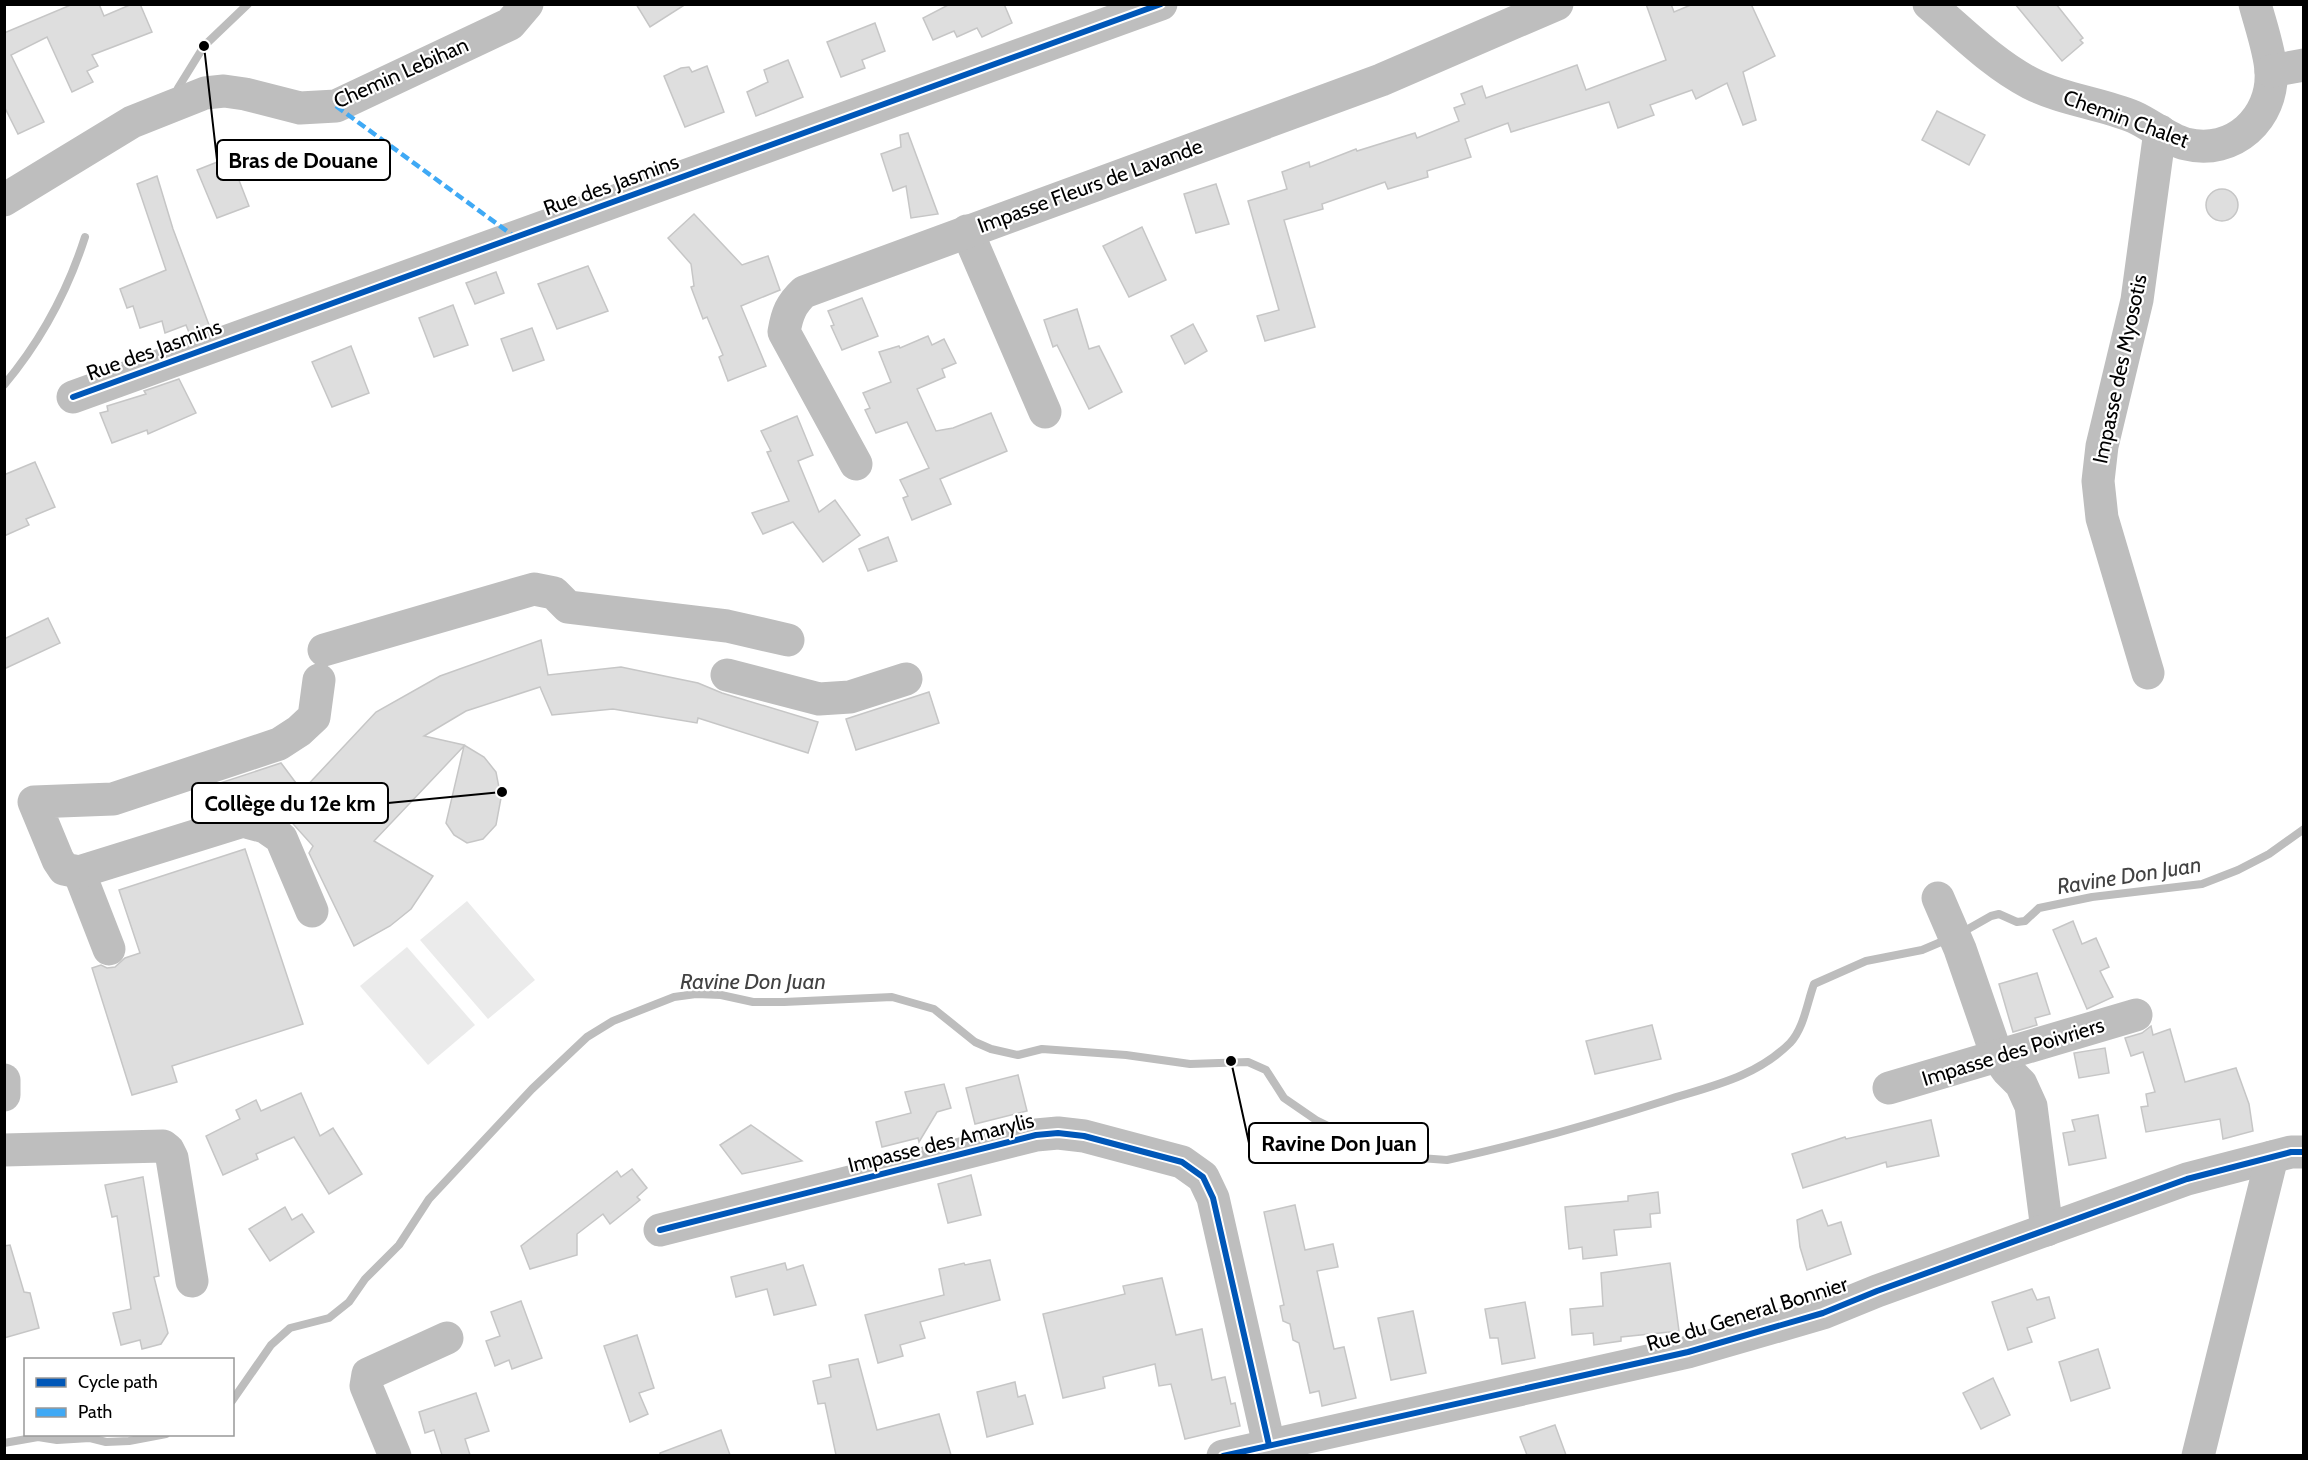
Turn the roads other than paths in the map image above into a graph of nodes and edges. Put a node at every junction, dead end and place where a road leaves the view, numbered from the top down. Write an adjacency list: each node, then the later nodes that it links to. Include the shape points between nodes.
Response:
1 (527, 4): 9 (street, Chemin Lebihan, via 510,24 336,106 300,108 245,94 205,93 132,122)
2 (1161, 4): 11 (street, Rue des Jasmins)
3 (1557, 4): 10 (street, Impasse Fleurs de Lavande, via 1381,80)
4 (1929, 4): 8 (street, Chemin Chalet, via 2030,83 2133,117)
5 (2255, 4): 7 (street, Chemin Chalet)
6 (2304, 65): 7 (street)
7 (2271, 71): 8 (street, Chemin Chalet, via 2267,102 2248,132 2219,147 2186,144)
8 (2160, 131): 14 (street, Impasse des Myosotis, via 2137,300 2102,446 2098,480 2102,518)
9 (4, 200)
10 (967, 231): 12 (street); 13 (street, Impasse Fleurs de Lavande, via 804,292 786,316 784,332)
11 (73, 397)
12 (1045, 412)
13 (856, 464)
14 (2148, 673)
15 (906, 679): 16 (street, via 850,697 819,699 739,678 775,637 727,626 568,607 554,593 534,590 322,665 314,717 279,744 113,799 34,802 58,860 64,869)
16 (79, 872): 18 (street, via 243,821 265,827 281,838); 19 (street)
17 (1942, 908): 21 (street)
18 (312, 911)
19 (108, 949)
20 (2136, 1015): 21 (street, Impasse des Poivriers)
21 (1997, 1056): 23 (street, Impasse des Poivriers); 28 (street, via 2021,1084 2031,1106)
22 (4, 1080): 24 (street)
23 (1889, 1088)
24 (4, 1095)
25 (4, 1150): 29 (street, via 163,1146 172,1158)
26 (2292, 1151): 28 (street, Rue du General Bonnier, via 2187,1179); 34 (street)
27 (660, 1230): 31 (street, Impasse des Amarylis, via 1036,1135 1084,1136 1182,1162 1203,1177 1213,1198)
28 (2047, 1230): 31 (street, Rue du General Bonnier, via 1823,1313 1688,1352)
29 (192, 1281)
30 (447, 1338): 32 (street, via 368,1374 366,1386)
31 (1269, 1445): 33 (street, Rue du General Bonnier)
32 (395, 1455)
33 (1223, 1455)
34 (2197, 1455)

